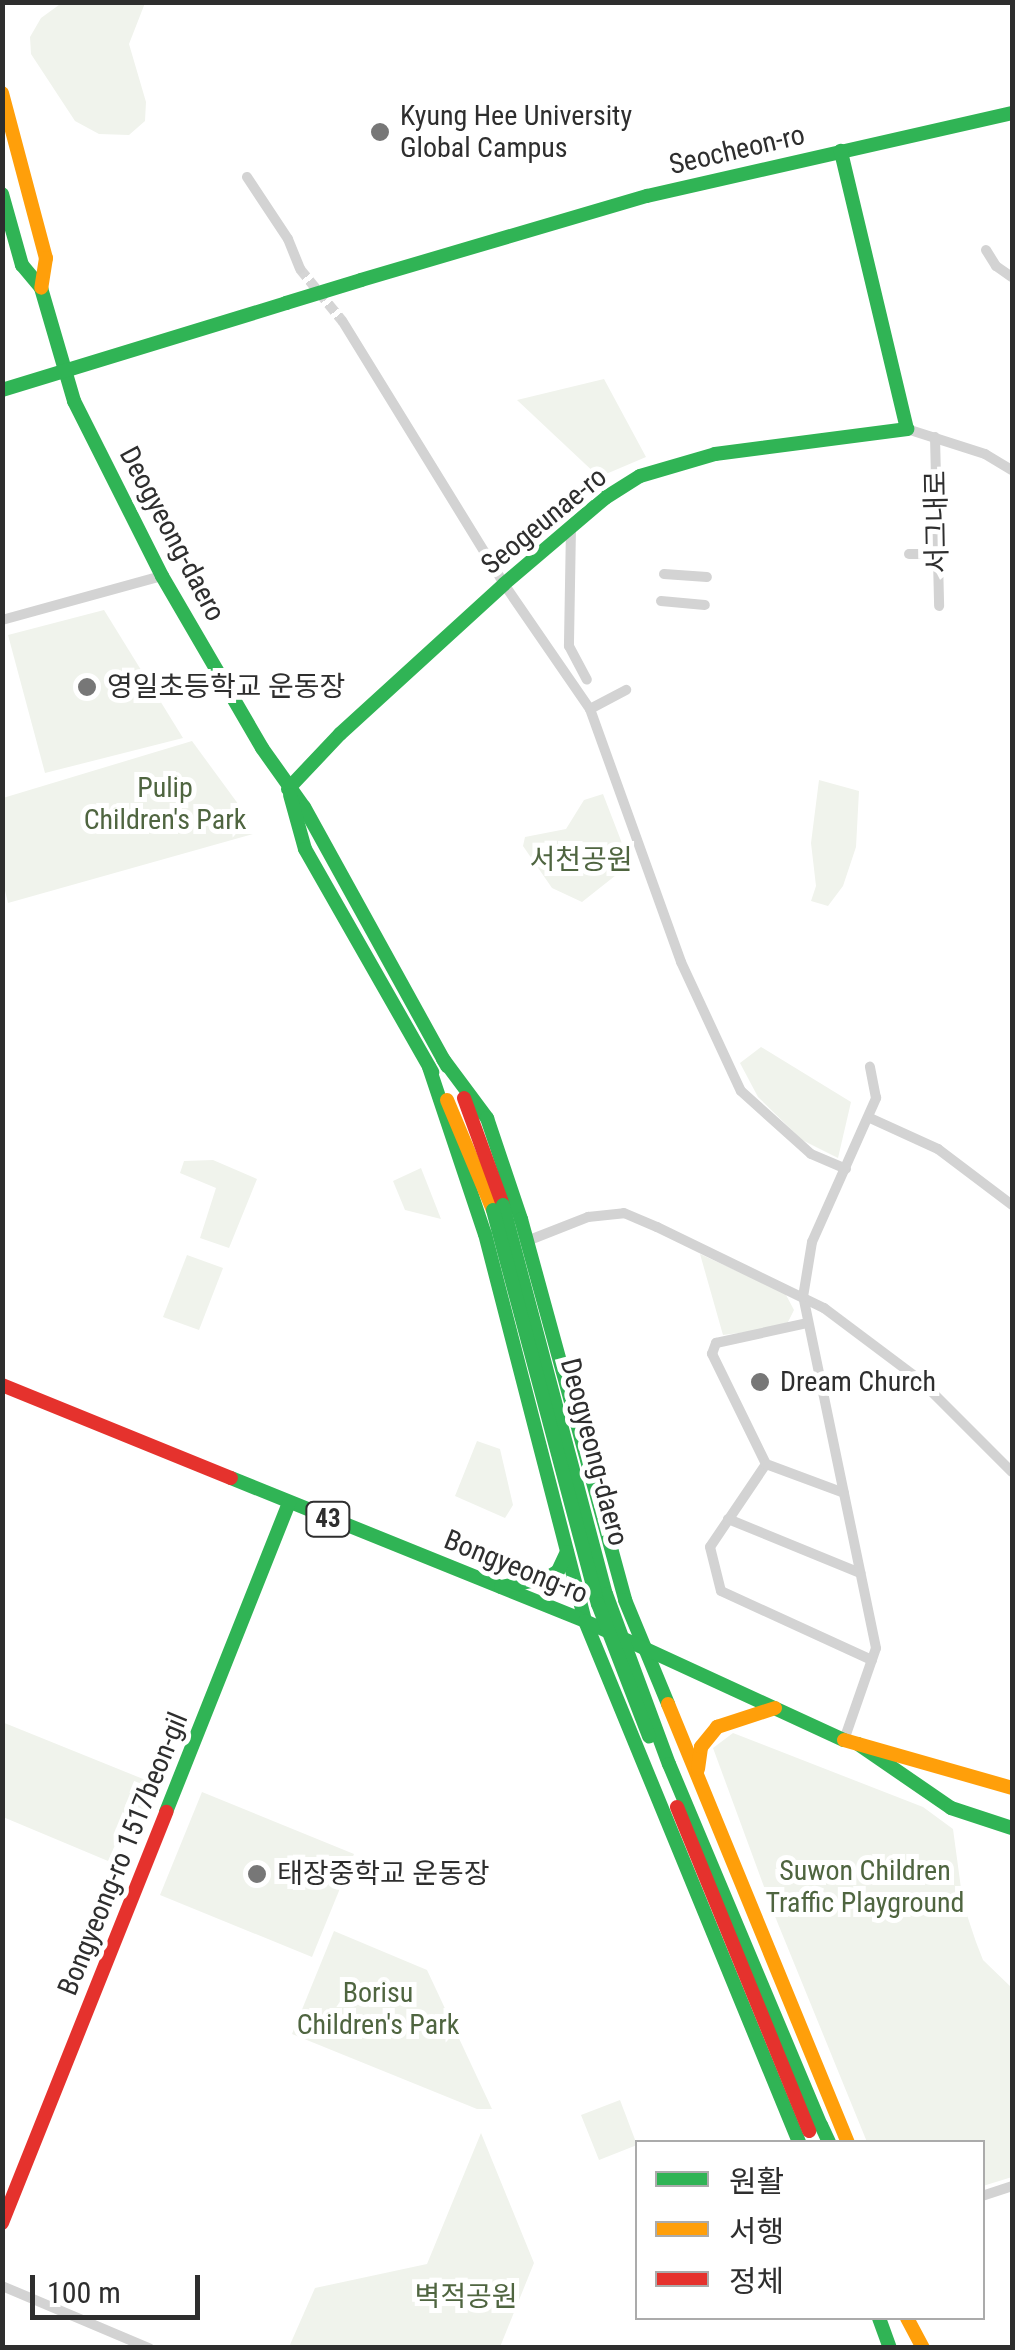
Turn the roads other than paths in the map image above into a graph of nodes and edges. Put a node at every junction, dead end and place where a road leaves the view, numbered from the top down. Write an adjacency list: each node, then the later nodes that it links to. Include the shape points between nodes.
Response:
1 (2, 93): 9 (main road, Deogyeong-daero, via 46,258)
2 (1012, 113): 3 (main road, Seocheon-ro)
3 (841, 151): 11 (main road, Seocheon-ro, bridge, via 590,212); 13 (main road)
4 (247, 177): 7 (street)
5 (2, 194): 9 (main road, Deogyeong-daero, via 22,265)
6 (986, 250): 8 (street)
7 (300, 269)
8 (1012, 277)
9 (41, 288): 11 (main road, Deogyeong-daero)
10 (343, 322): 22 (street)
11 (65, 370): 12 (main road); 20 (main road, Deogyeong-daero, via 74,401)
12 (2, 390)
13 (906, 428): 14 (street, Seogeunae-ro); 16 (main road, Seogeunae-ro, via 690,460 640,476)
14 (936, 437): 15 (street, Seogeunae-ro); 18 (street, 서그내로)
15 (1012, 470)
16 (571, 528): 22 (main road, Seogeunae-ro); 27 (street)
17 (909, 554): 18 (street)
18 (938, 554): 25 (street, 서그내로)
19 (664, 574): 21 (street)
20 (162, 576): 26 (street); 34 (main road, Deogyeong-daero)
21 (706, 577)
22 (504, 584): 28 (street); 34 (main road, Seogeunae-ro)
23 (662, 602): 24 (street)
24 (705, 604)
25 (939, 606)
26 (2, 620)
27 (572, 656): 28 (street); 30 (street)
28 (561, 665): 31 (street)
29 (600, 675): 30 (street)
30 (587, 680): 31 (street)
31 (576, 688): 33 (street)
32 (626, 690): 33 (street)
33 (590, 710): 39 (street, via 681,962 741,1092 811,1154)
34 (288, 789): 35 (main road, Deogyeong-daero); 36 (main road, Deogyeong-daero, via 304,849)
35 (444, 1058): 41 (main road, Deogyeong-daero, via 473,1116); 42 (main road, via 487,1118)
36 (429, 1067): 41 (main road, Deogyeong-daero); 51 (main road, via 485,1234)
37 (870, 1068): 38 (street, via 876,1098)
38 (870, 1118): 39 (street); 40 (street, via 938,1149)
39 (846, 1170): 43 (street, via 812,1242)
40 (1011, 1204)
41 (498, 1208): 62 (main road, Deogyeong-daero, bridge, via 606,1594)
42 (528, 1241): 43 (street, via 588,1217 624,1214); 55 (main road, via 625,1600)
43 (803, 1298): 44 (street); 47 (street, via 920,1380)
44 (808, 1323): 46 (street, via 716,1342 712,1354); 48 (street)
45 (2, 1385): 49 (main road, Bongyeong-ro / 43)
46 (766, 1464): 48 (street); 50 (street)
47 (1012, 1472)
48 (844, 1493): 52 (street)
49 (289, 1504): 53 (main road, Bongyeong-ro / 43); 66 (main road, Bongyeong-ro 1517beon-gil)
50 (728, 1519): 52 (street); 56 (street, via 710,1547 721,1591)
51 (567, 1551): 53 (main road, via 547,1578); 54 (main road)
52 (860, 1573): 56 (street, via 876,1648)
53 (501, 1587): 54 (main road, Bongyeong-ro / 43)
54 (585, 1620): 55 (main road, Bongyeong-ro / 43); 62 (main road)
55 (649, 1648): 57 (main road, Bongyeong-ro / 43); 59 (main road)
56 (872, 1660): 58 (street)
57 (775, 1708): 58 (main road, Bongyeong-ro / 43); 59 (main road, via 710,1732)
58 (851, 1742): 60 (main road, Bongyeong-ro / 43); 61 (main road, via 952,1808)
59 (698, 1770): 63 (main road)
60 (1012, 1788)
61 (1012, 1828)
62 (811, 2135)
63 (847, 2140)
64 (1012, 2186): 65 (street)
65 (985, 2195)
66 (2, 2223)
67 (2, 2286): 70 (street)
68 (881, 2320): 71 (main road)
69 (907, 2320): 72 (main road)
70 (149, 2348)
71 (890, 2348)
72 (923, 2348)

